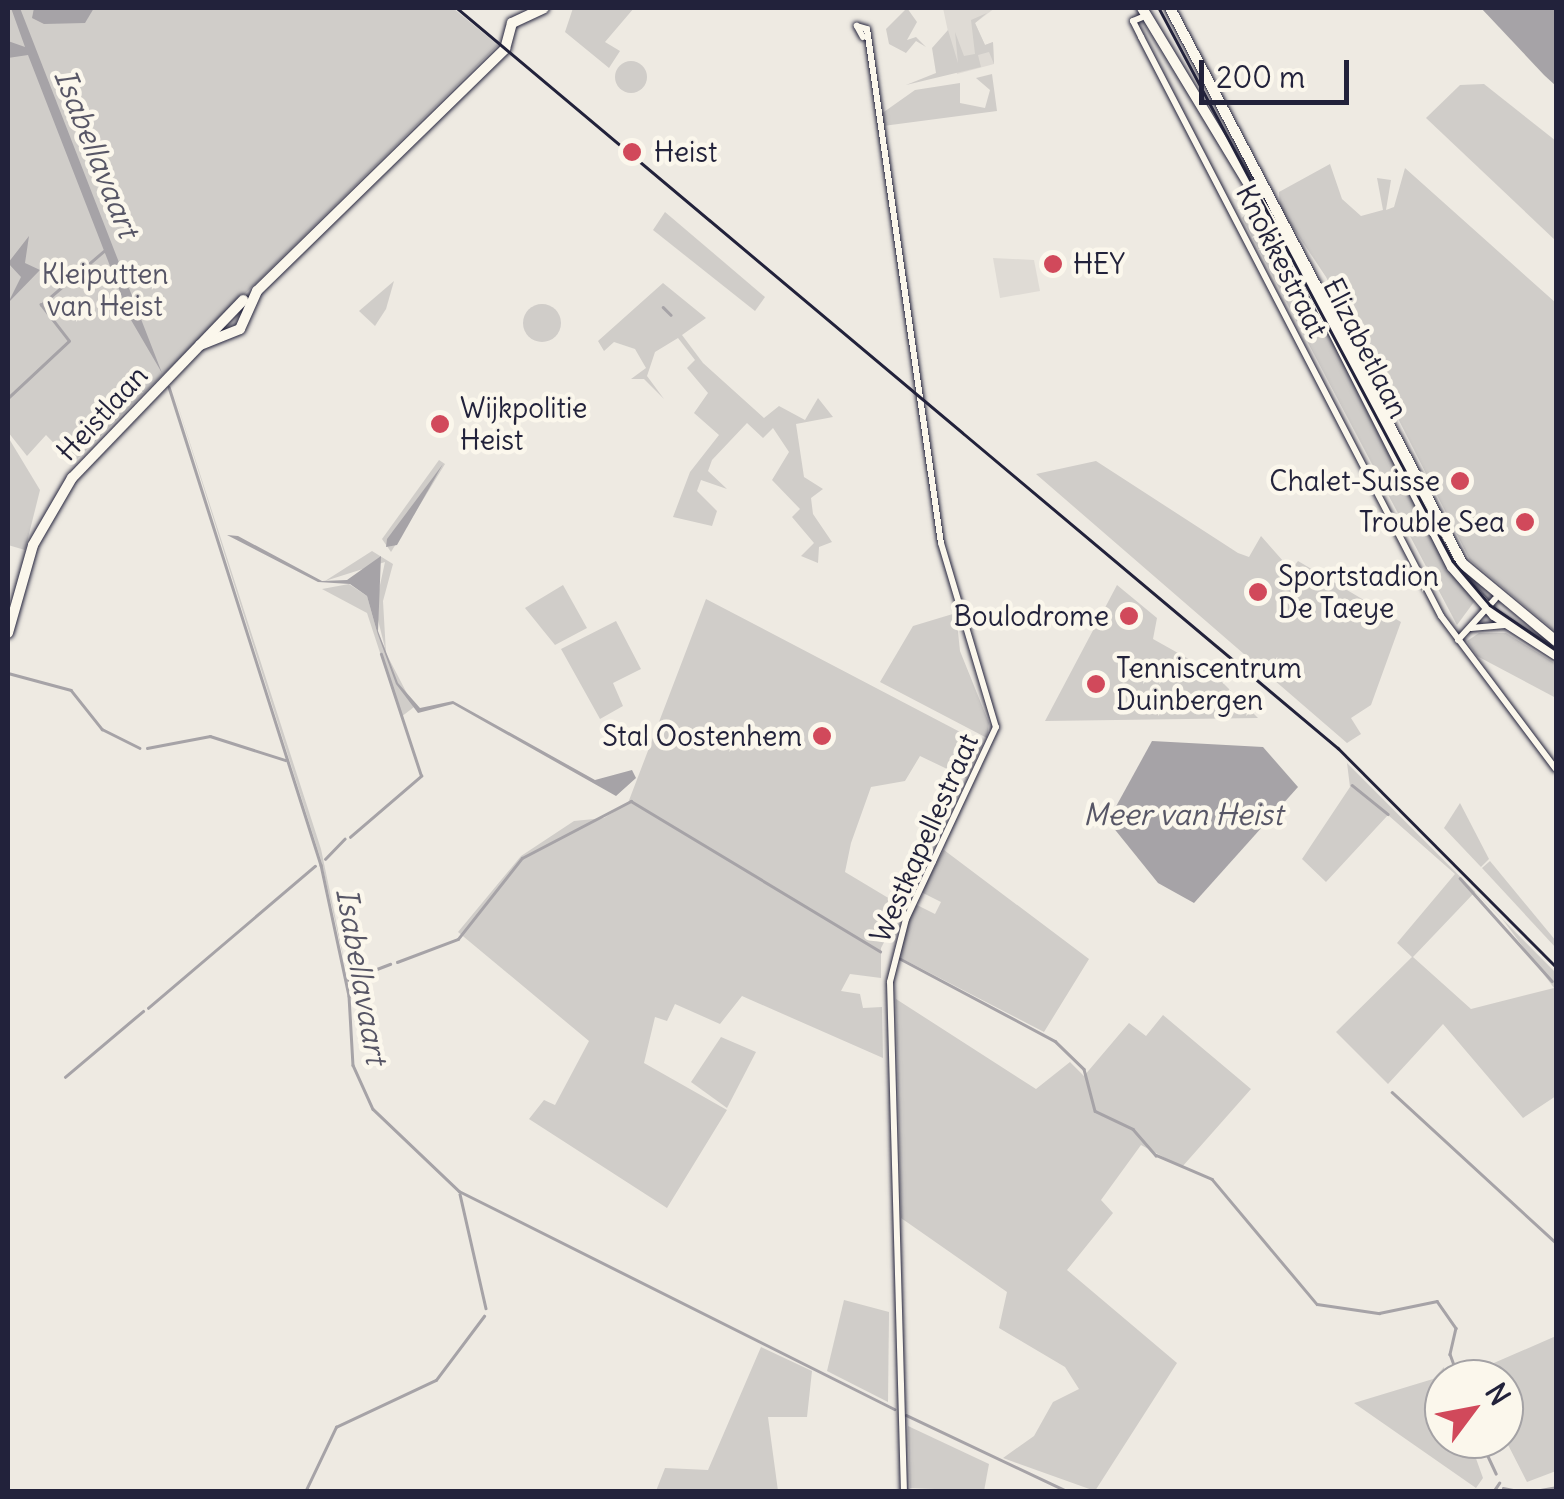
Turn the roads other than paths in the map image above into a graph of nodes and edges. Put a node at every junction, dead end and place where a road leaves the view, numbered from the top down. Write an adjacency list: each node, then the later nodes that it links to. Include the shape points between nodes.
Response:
1 (544, 8): 7 (main road, Heistlaan, via 515,22 516,44)
2 (1170, 9): 6 (main road, Elizabetlaan)
3 (1144, 12): 5 (main road, Elizabetlaan); 13 (street, Knokkestraat, via 1134,22)
4 (864, 38): 17 (street, Westkapellestraat, via 942,544 996,727 906,919 890,982)
5 (1156, 38): 6 (main road, via 1170,50); 9 (main road, Elizabetlaan, via 1308,282 1447,557)
6 (1183, 42): 9 (main road, Elizabetlaan, via 1317,276 1456,552)
7 (238, 315): 8 (main road, Heistlaan); 8 (main road, Heistlaan, via 240,329)
8 (225, 327): 12 (main road, Heistlaan, via 72,478 34,545)
9 (1491, 604): 10 (main road, Elizabetlaan); 11 (street); 14 (main road, Elizabetlaan)
10 (1508, 626): 11 (street); 15 (main road, Elizabetlaan)
11 (1470, 628): 13 (street)
12 (8, 633)
13 (1458, 640): 16 (street, Knokkestraat)
14 (1556, 641)
15 (1556, 656)
16 (1556, 769)
17 (904, 1492)

